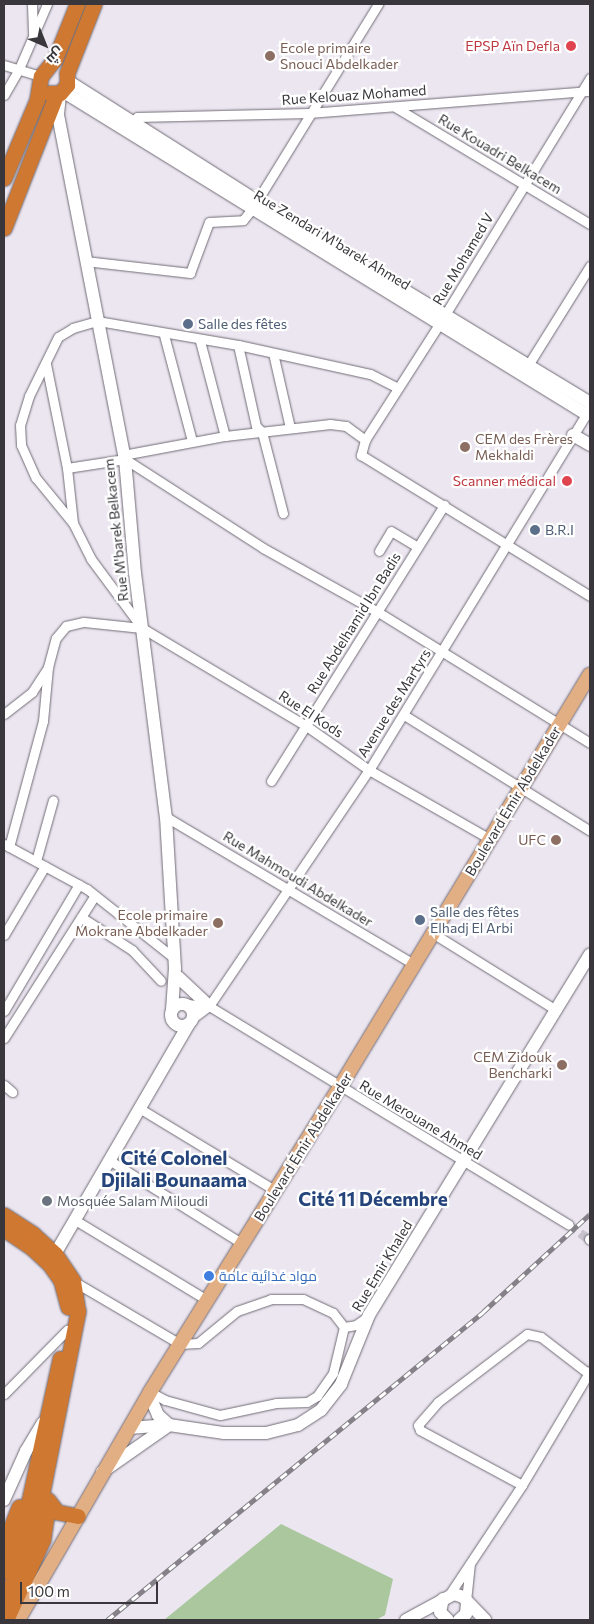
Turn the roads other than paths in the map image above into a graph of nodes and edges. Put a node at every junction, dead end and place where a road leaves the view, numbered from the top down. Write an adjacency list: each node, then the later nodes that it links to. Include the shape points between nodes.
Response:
1 (32, 4): 6 (street)
2 (47, 4): 6 (street)
3 (76, 4): 9 (highway)
4 (96, 4): 11 (highway, via 82,32)
5 (378, 4): 15 (street)
6 (33, 37): 8 (street)
7 (4, 65): 8 (street)
8 (18, 71): 9 (street); 13 (street)
9 (44, 76): 11 (highway, via 49,93); 11 (highway, via 61,68); 17 (highway)
10 (590, 78): 12 (street, Rue Mohamed V)
11 (63, 86): 16 (street); 21 (highway); 22 (street, Rue M'barek Belkacem, via 58,115)
12 (586, 91): 14 (street, Rue Kelouaz Mohamed); 18 (street, Rue Mohamed V)
13 (4, 94)
14 (395, 107): 15 (street, Rue Kelouaz Mohamed); 18 (street, Rue Kouadri Belkacem)
15 (309, 113): 16 (street, Rue Kelouaz Mohamed, via 137,117); 19 (street)
16 (131, 127): 19 (street)
17 (4, 178)
18 (525, 185): 20 (street, Rue Kouadri Belkacem); 24 (street, Rue Mohamed V)
19 (255, 205): 22 (street, via 244,220 209,222 190,273); 24 (street)
20 (590, 224)
21 (4, 228)
22 (85, 261): 25 (street, Rue M'barek Belkacem)
23 (590, 266): 31 (street)
24 (442, 320): 31 (street); 32 (street, Rue Mohamed V)
25 (97, 321): 26 (street); 30 (street, via 73,328 58,337); 41 (street, Rue M'barek Belkacem)
26 (164, 335): 27 (street); 39 (street)
27 (200, 341): 28 (street); 37 (street)
28 (238, 346): 29 (street); 35 (street, via 256,426)
29 (273, 353): 32 (street, via 370,374); 34 (street)
30 (46, 364): 42 (street); 45 (street, via 29,396 20,425 21,445 36,478)
31 (524, 370): 33 (street)
32 (398, 388): 38 (street, Rue Mohamed V)
33 (589, 408): 36 (street, Avenue des Martyrs)
34 (290, 428): 35 (street); 38 (street, via 346,426)
35 (262, 432): 37 (street); 44 (street)
36 (574, 435): 40 (street); 46 (street, Avenue des Martyrs)
37 (224, 436): 39 (street)
38 (365, 440): 43 (street, Rue Mohamed V, via 361,455)
39 (192, 441): 41 (street)
40 (590, 445)
41 (124, 457): 42 (street); 50 (street, via 263,548); 51 (street, Rue M'barek Belkacem)
42 (67, 468): 45 (street)
43 (444, 505): 46 (street); 47 (street, Rue Abdelhamid Ibn Badis)
44 (283, 513)
45 (73, 523): 51 (street, via 91,559)
46 (507, 546): 49 (street); 52 (street, Avenue des Martyrs)
47 (418, 547): 48 (street, via 391,531); 50 (street, Rue Abdelhamid Ibn Badis)
48 (379, 551)
49 (590, 596)
50 (378, 612): 52 (street); 58 (street, Rue Abdelhamid Ibn Badis)
51 (142, 628): 53 (street, via 102,622 66,626 56,638); 58 (street, Rue El Kods); 64 (street, Rue M'barek Belkacem)
52 (442, 652): 56 (street, Avenue des Martyrs); 57 (street)
53 (48, 667): 55 (street, via 32,692); 67 (street, via 43,721)
54 (590, 675): 57 (main road, Boulevard Emir Abdelkader)
55 (4, 714)
56 (404, 715): 60 (street, Avenue des Martyrs); 62 (street)
57 (560, 724): 59 (street); 62 (main road, Boulevard Emir Abdelkader)
58 (305, 725): 60 (street, Rue El Kods); 61 (street, Rue Abdelhamid Ibn Badis)
59 (590, 743)
60 (369, 770): 66 (street, Rue El Kods); 71 (street, Avenue des Martyrs)
61 (270, 781)
62 (522, 789): 65 (street); 66 (main road, Boulevard Emir Abdelkader)
63 (53, 800): 68 (street)
64 (166, 817): 71 (street, Rue Mahmoudi Abdelkader); 78 (street, Rue M'barek Belkacem)
65 (590, 831)
66 (490, 839): 74 (main road, Boulevard Emir Abdelkader)
67 (7, 845): 68 (street)
68 (36, 861): 69 (street)
69 (45, 866): 70 (street); 75 (street)
70 (79, 884): 72 (street); 83 (street)
71 (288, 889): 77 (street, Rue Mahmoudi Abdelkader); 81 (street, Avenue des Martyrs)
72 (95, 895): 73 (street); 78 (street)
73 (81, 917): 79 (street, via 132,950); 86 (street)
74 (434, 934): 77 (main road, Boulevard Emir Abdelkader); 82 (street)
75 (4, 935)
76 (590, 954): 82 (street, Rue Emir Khaled)
77 (415, 965): 89 (main road, Boulevard Emir Abdelkader)
78 (175, 968): 80 (street, Rue M'barek Belkacem); 81 (street); 84 (street, Rue M'barek Belkacem)
79 (161, 981)
80 (184, 1004): 81 (street); 84 (street); 85 (street, Rue M'barek Belkacem, via 192,1009)
81 (209, 1006): 85 (street, Avenue des Martyrs); 89 (street, Rue Merouane Ahmed)
82 (556, 1010): 93 (street, Rue Emir Khaled)
83 (4, 1011)
84 (172, 1016): 85 (street, via 181,1026); 87 (street, Rue M'barek Belkacem)
85 (191, 1021): 87 (street)
86 (4, 1038)
87 (162, 1071): 91 (street)
88 (4, 1086): 90 (street)
89 (340, 1087): 93 (street, Rue Merouane Ahmed); 94 (main road, Boulevard Emir Abdelkader)
90 (12, 1092)
91 (139, 1108): 92 (street); 94 (street)
92 (109, 1160): 96 (street); 99 (street)
93 (464, 1160): 97 (street, Rue Merouane Ahmed); 103 (street, Rue Emir Khaled)
94 (276, 1190): 99 (main road, Boulevard Emir Abdelkader)
95 (4, 1215): 100 (highway, via 33,1234)
96 (75, 1220): 100 (street); 102 (street)
97 (569, 1224)
98 (4, 1229): 105 (highway, via 32,1248 61,1281 68,1307)
99 (243, 1244): 102 (main road, Boulevard Emir Abdelkader)
100 (55, 1254): 101 (highway)
101 (72, 1281): 106 (street); 114 (highway, via 77,1298 78,1326)
102 (207, 1300): 106 (main road, Boulevard Emir Abdelkader)
103 (369, 1315): 104 (street, via 356,1325); 111 (street, Rue Emir Khaled, via 341,1384 332,1399 310,1419 266,1433 224,1433)
104 (344, 1327): 106 (street, via 333,1312 311,1302 292,1297 271,1299 237,1311 198,1343); 108 (street, via 333,1374 317,1396 307,1402 276,1403 220,1415)
105 (67, 1330): 109 (street); 110 (highway)
106 (180, 1344): 108 (main road, Boulevard Emir Abdelkader)
107 (589, 1373): 116 (street); 116 (street, via 540,1337 527,1334 438,1402 418,1425 420,1430)
108 (150, 1393): 111 (street, via 154,1409); 112 (main road, Boulevard Emir Abdelkader)
109 (4, 1394)
110 (46, 1419): 113 (highway); 117 (street, via 26,1451)
111 (169, 1425): 112 (street, Rue Emir Khaled); 115 (street)
112 (129, 1428): 115 (main road, Boulevard Emir Abdelkader)
113 (38, 1454): 120 (highway); 122 (highway, via 23,1524)
114 (46, 1471): 118 (highway); 124 (highway, via 29,1546)
115 (102, 1472): 119 (main road, Boulevard Emir Abdelkader)
116 (522, 1485): 121 (street)
117 (4, 1500)
118 (48, 1500): 119 (highway, via 57,1512); 126 (highway, via 43,1539)
119 (78, 1516): 127 (main road, Boulevard Emir Abdelkader)
120 (4, 1545)
121 (470, 1563): 123 (street); 125 (street)
122 (4, 1571)
123 (446, 1597): 125 (street, via 458,1595); 128 (street); 129 (street, via 440,1612)
124 (4, 1598)
125 (466, 1602): 130 (street, via 466,1614); 131 (street)
126 (6, 1620)
127 (18, 1620)
128 (406, 1620)
129 (448, 1620)
130 (459, 1620)
131 (485, 1620)

